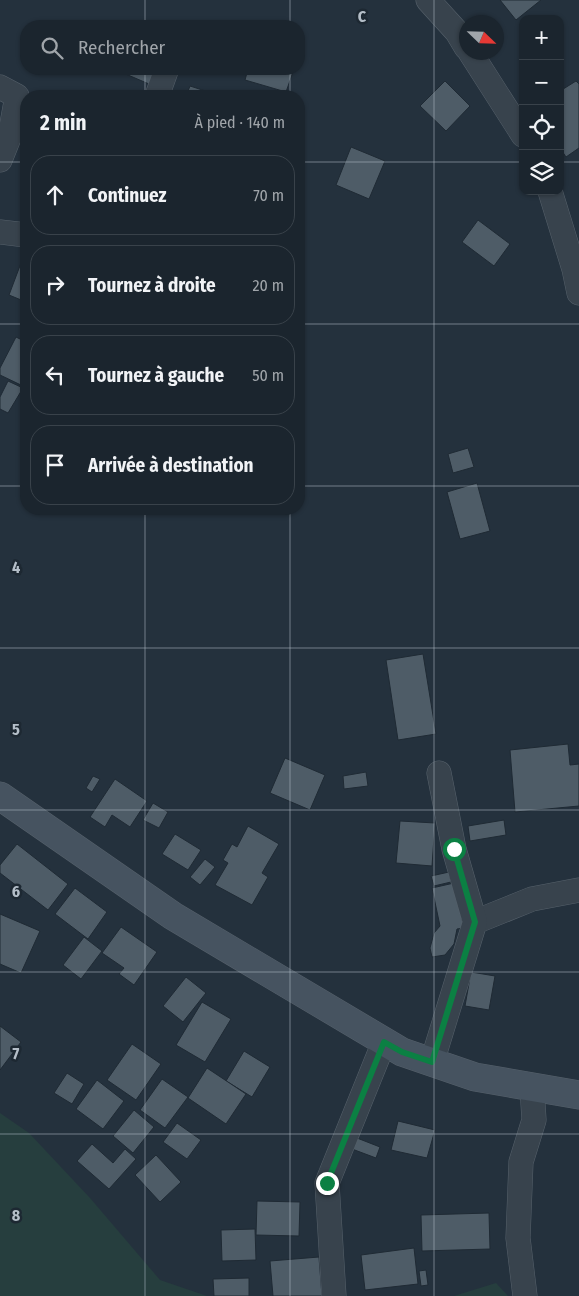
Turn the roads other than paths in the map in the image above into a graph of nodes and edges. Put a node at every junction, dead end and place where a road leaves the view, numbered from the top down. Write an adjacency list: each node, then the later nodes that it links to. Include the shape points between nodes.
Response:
1 (428, 0): 2 (street)
2 (459, 35)
3 (475, 60): 7 (street)
4 (165, 75): 6 (street)
5 (0, 87): 8 (street, via 17,96 10,135)
6 (159, 90)
7 (519, 129)
8 (0, 160)
9 (551, 195): 12 (street)
10 (0, 232): 11 (street)
11 (20, 234)
12 (579, 293)
13 (439, 772): 16 (street, via 454,849)
14 (0, 796): 17 (street, via 172,916)
15 (579, 890): 16 (street, via 532,898)
16 (475, 922): 18 (street)
17 (384, 1042): 18 (street); 21 (street, via 327,1183)
18 (432, 1062): 19 (street, via 475,1077)
19 (532, 1087): 20 (street); 22 (street, via 534,1120 520,1162 518,1228)
20 (579, 1095)
21 (334, 1296)
22 (525, 1296)

